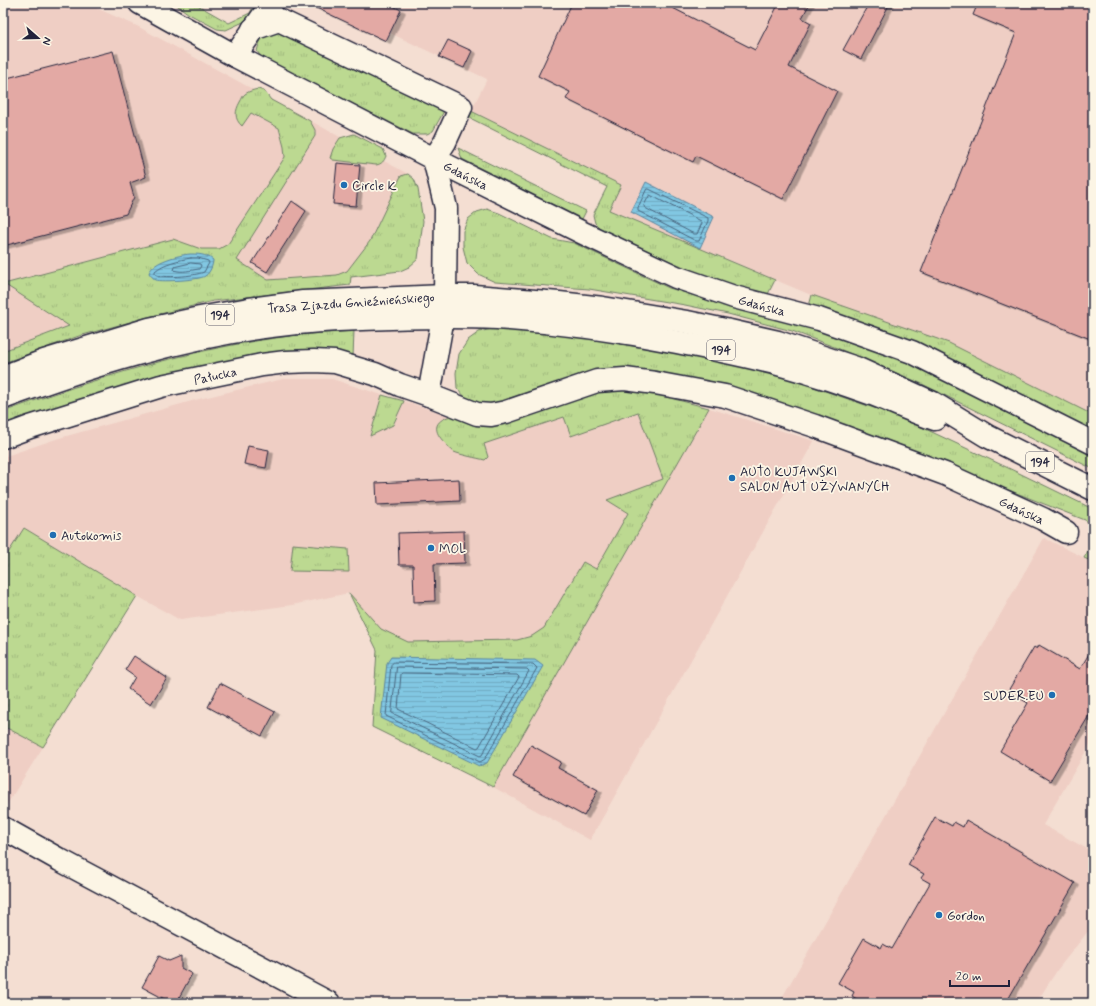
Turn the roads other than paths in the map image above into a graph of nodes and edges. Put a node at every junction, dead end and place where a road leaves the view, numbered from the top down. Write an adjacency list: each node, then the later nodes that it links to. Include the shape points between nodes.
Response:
1 (140, 3): 4 (street, Gdańska)
2 (272, 3): 3 (street)
3 (254, 29): 4 (street); 5 (street, via 279,20 461,107)
4 (234, 56): 5 (street, Gdańska)
5 (434, 159): 6 (street, Gdańska, via 446,208); 13 (street, Gdańska, via 676,277 734,297 819,320 912,352)
6 (445, 296): 7 (street, Gdańska); 8 (street, Trasa Zjazdu Gnieźnieńskiego / 194, via 303,302 249,309 149,329 44,361); 11 (street, 194, via 474,296 603,308 687,322 778,342 856,368 933,403)
7 (443, 317): 9 (street, Gdańska); 10 (street, Trasa Zjazdu Gnieźnieńskiego / 194, via 313,321 228,333 100,364); 11 (street, 194, via 497,318 558,324 713,348 785,366 873,394)
8 (3, 377)
9 (429, 395): 12 (street, Pałucka, via 368,371 335,362 286,362 161,386); 15 (street, Gdańska, via 477,414 491,415 597,381 624,379 725,396 945,474)
10 (3, 398)
11 (987, 436): 14 (street, 194)
12 (3, 437)
13 (1093, 443)
14 (1093, 489)
15 (1066, 532)
16 (3, 828): 17 (street)
17 (329, 1003)

